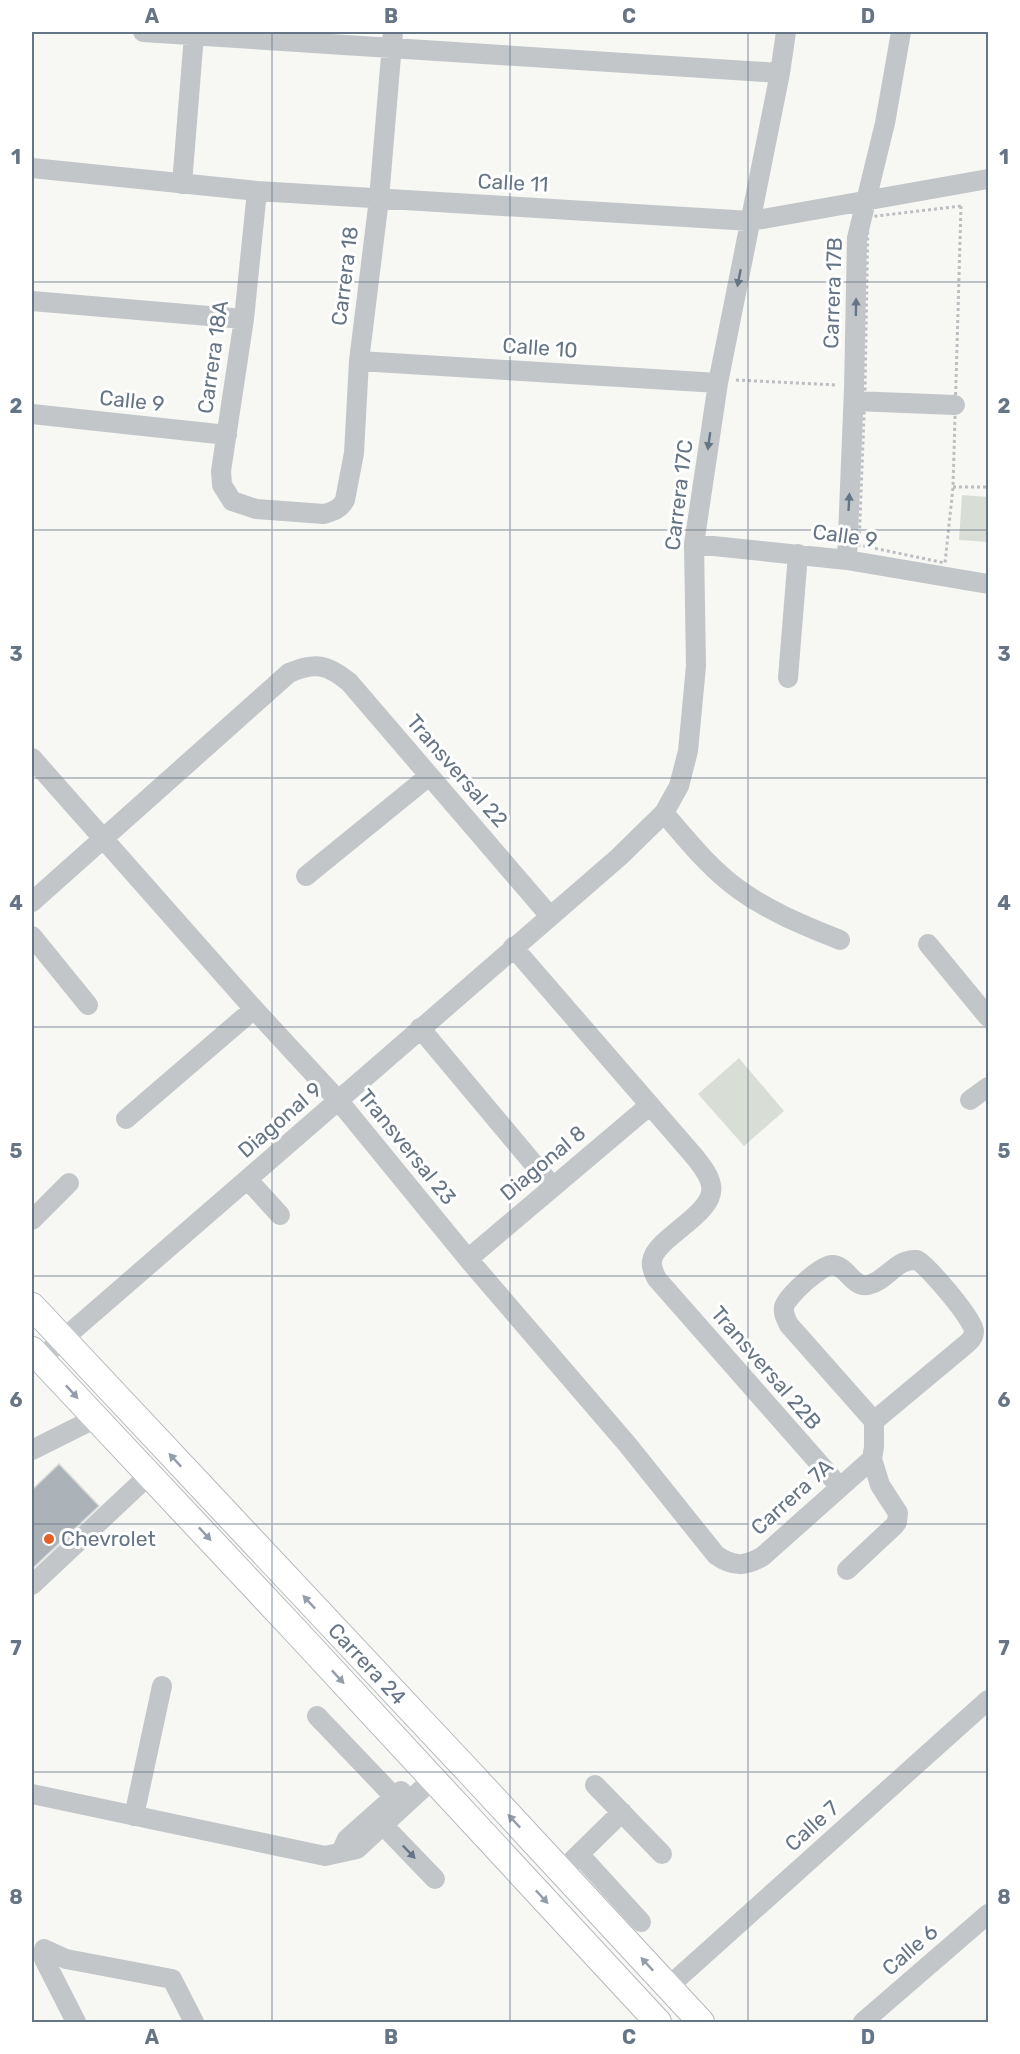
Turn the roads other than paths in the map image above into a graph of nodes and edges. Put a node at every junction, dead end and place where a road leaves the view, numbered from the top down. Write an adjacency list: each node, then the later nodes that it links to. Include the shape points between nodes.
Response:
1 (142, 32): 4 (street)
2 (786, 32): 6 (street, Carrera 17C)
3 (901, 32): 12 (street, Carrera 17B, via 885,123)
4 (194, 33): 5 (street); 9 (street)
5 (392, 40): 6 (street); 11 (street, Carrera 18)
6 (780, 73): 13 (street, Carrera 17C)
7 (32, 168): 9 (street, Calle 11)
8 (988, 179): 12 (street, Calle 11)
9 (182, 184): 10 (street, Calle 11)
10 (256, 192): 11 (street, Calle 11); 15 (street, Carrera 18A)
11 (379, 199): 13 (street, Calle 11); 16 (street, Carrera 18)
12 (865, 200): 13 (street, Calle 11); 18 (street, Carrera 17B, one-way to 12, via 857,238)
13 (751, 221): 17 (street, Carrera 17C, one-way to 17)
14 (32, 301): 15 (street)
15 (244, 320): 21 (street, Carrera 18A)
16 (359, 361): 17 (street, Calle 10); 22 (street, Carrera 18, via 354,453 342,506 324,514)
17 (718, 381): 23 (street, Carrera 17C, one-way to 23)
18 (855, 396): 19 (street); 25 (street, Carrera 17B, one-way to 18)
19 (955, 405)
20 (32, 414): 21 (street, Calle 9)
21 (226, 435): 22 (street, Carrera 18A, via 222,485 232,501)
22 (255, 509)
23 (694, 544): 24 (street, Calle 9); 30 (street, Carrera 17C, via 696,666 688,752 679,786)
24 (798, 554): 25 (street, Calle 9); 27 (street)
25 (847, 560): 26 (street, Calle 9)
26 (988, 584)
27 (788, 678)
28 (32, 758): 31 (street, Transversal 23)
29 (429, 776): 31 (street, Transversal 22, via 349,682 336,671 306,666 289,673); 32 (street); 34 (street, Transversal 22)
30 (664, 813): 34 (street, Carrera 17C); 36 (street, via 702,858 740,891 788,919)
31 (103, 839): 33 (street); 40 (street, Transversal 23)
32 (306, 876)
33 (32, 902)
34 (549, 915): 38 (street, Diagonal 9)
35 (32, 936): 39 (street)
36 (840, 940)
37 (928, 944): 41 (street)
38 (513, 947): 42 (street, Diagonal 9); 46 (street)
39 (88, 1005)
40 (254, 1009): 44 (street, Transversal 23); 47 (street)
41 (988, 1017)
42 (420, 1028): 44 (street, Diagonal 9); 50 (street)
43 (988, 1087): 45 (street)
44 (338, 1100): 48 (street, Diagonal 9); 53 (street, Transversal 23)
45 (970, 1100)
46 (650, 1105): 50 (street, Diagonal 8); 62 (street, Transversal 22B, via 706,1172 711,1185 701,1210 654,1254 652,1269)
47 (126, 1119)
48 (248, 1180): 51 (street); 55 (street, Diagonal 9)
49 (69, 1183): 52 (street)
50 (553, 1187): 53 (street, Diagonal 8)
51 (280, 1215)
52 (32, 1220)
53 (468, 1259): 63 (street, Transversal 23, via 627,1444 716,1555)
54 (32, 1306): 55 (main road, Carrera 24)
55 (64, 1341): 56 (street, Diagonal 9); 78 (main road, Carrera 24, one-way to 55)
56 (36, 1354): 57 (main road, Carrera 24, one-way to 57)
57 (96, 1418): 59 (street); 61 (main road, Carrera 24)
58 (874, 1421): 58 (street, via 789,1325 784,1308 792,1294 827,1266 837,1266 863,1285 875,1282 907,1260 917,1260 972,1323 973,1338); 60 (street)
59 (32, 1450)
60 (872, 1459): 62 (street, Carrera 7A); 64 (street, via 899,1518)
61 (149, 1475): 65 (street); 69 (main road, Carrera 24, one-way to 69)
62 (840, 1487): 63 (street, Carrera 7A, via 763,1556)
63 (742, 1565)
64 (847, 1570)
65 (32, 1585)
66 (162, 1686): 74 (street)
67 (988, 1700): 82 (street, Calle 7)
68 (317, 1716): 72 (street)
69 (429, 1774): 72 (street); 83 (main road, Carrera 24, one-way to 83)
70 (595, 1785): 73 (street)
71 (32, 1794): 74 (street)
72 (399, 1802): 75 (street); 76 (street, via 347,1839)
73 (622, 1812): 77 (street); 78 (street)
74 (134, 1816): 76 (street, via 326,1856)
75 (383, 1825): 76 (street, via 357,1849); 79 (street, one-way to 79)
76 (341, 1852)
77 (662, 1854)
78 (570, 1863): 81 (street); 82 (main road, Carrera 24, one-way to 78)
79 (435, 1879)
80 (988, 1914): 87 (street, Calle 6)
81 (641, 1922)
82 (668, 1987): 86 (main road, Carrera 24)
83 (654, 2021)
84 (76, 2022): 85 (street, via 44,1959 44,1949 66,1959 172,1979)
85 (194, 2022)
86 (700, 2022)
87 (863, 2022)

